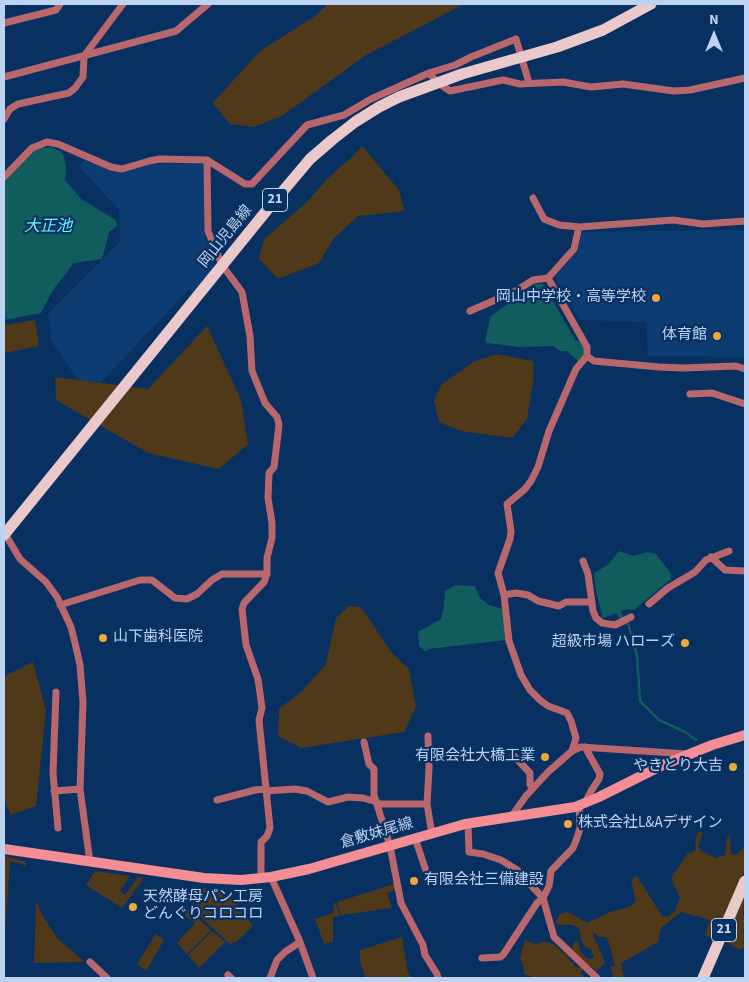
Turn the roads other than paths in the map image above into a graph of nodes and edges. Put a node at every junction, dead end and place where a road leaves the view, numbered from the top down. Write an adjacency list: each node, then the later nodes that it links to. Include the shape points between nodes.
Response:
1 (60, 4): 5 (street, via 56,10)
2 (123, 4): 6 (street)
3 (208, 4): 6 (street, via 176,31)
4 (651, 4): 11 (main road, 岡山児島線 / 21, via 603,30)
5 (4, 23)
6 (84, 56): 8 (street); 12 (street, via 83,77 69,93 18,104 10,108)
7 (429, 72): 10 (street, via 516,39); 11 (street); 13 (street, via 344,115 307,125 252,184 245,184)
8 (4, 77)
9 (745, 78): 10 (street, via 706,88 674,91 624,84 591,87)
10 (528, 79): 11 (street, via 520,84 504,80 450,91)
11 (437, 82): 18 (main road, 岡山児島線 / 21, via 379,107 332,140 310,159)
12 (4, 119)
13 (207, 160): 14 (street, via 160,159 122,169 47,142 32,148); 18 (street, via 206,224)
14 (4, 177)
15 (533, 198): 17 (street, via 544,219 559,225)
16 (745, 221): 17 (street, via 704,224 673,220)
17 (579, 226): 19 (street, via 574,250)
18 (222, 264): 25 (main road, 岡山児島線 / 21); 30 (street, via 242,292 252,371 265,403 277,417 279,425 274,468 269,473 272,538)
19 (548, 278): 20 (street, via 533,280); 21 (street, via 587,347)
20 (470, 311)
21 (587, 356): 22 (street, via 594,361 659,367 736,366); 31 (street, via 576,369 531,481 507,504 510,539 498,573)
22 (745, 369)
23 (690, 394): 24 (street, via 712,393)
24 (745, 404)
25 (4, 534): 34 (street, via 20,559 46,582)
26 (729, 551): 27 (street)
27 (711, 558): 29 (street, via 725,570); 33 (street)
28 (583, 561): 32 (street)
29 (745, 571)
30 (268, 574): 34 (street, via 222,574 187,599 176,598 152,580 140,580); 46 (street, via 242,609 246,645 258,679 262,708 259,720)
31 (504, 595): 32 (street, via 528,595 559,606 566,602); 41 (street, via 509,641 521,675 540,700 567,713 576,738)
32 (592, 602): 35 (street, via 596,618 602,624 614,625)
33 (649, 604)
34 (60, 605): 44 (street, via 71,627 80,666 83,702)
35 (626, 619)
36 (56, 692): 47 (street)
37 (745, 735): 42 (main road, 倉敷妹尾線)
38 (428, 736): 50 (street)
39 (364, 742): 49 (street, via 369,764 374,769)
40 (585, 747): 41 (street); 42 (street); 51 (street, via 600,774)
41 (572, 751): 45 (street)
42 (690, 754): 51 (main road, 倉敷妹尾線)
43 (513, 755): 45 (street, via 530,773)
44 (80, 789): 47 (street); 59 (street)
45 (532, 789): 52 (street)
46 (266, 790): 48 (street); 49 (street, via 306,791 328,802 348,797); 60 (street, via 270,828 261,842)
47 (54, 791): 54 (street)
48 (217, 800)
49 (377, 803): 50 (street); 57 (street)
50 (427, 804): 55 (street)
51 (582, 804): 52 (main road, 倉敷妹尾線); 63 (street, via 580,828 573,848 551,871 549,886)
52 (511, 817): 53 (main road, 倉敷妹尾線)
53 (468, 824): 55 (main road, 倉敷妹尾線); 63 (street, via 469,852 501,860 516,870)
54 (58, 828)
55 (432, 834): 56 (main road, 倉敷妹尾線)
56 (415, 838): 57 (main road, 倉敷妹尾線); 61 (street)
57 (390, 846): 60 (main road, 倉敷妹尾線); 70 (street, via 401,903)
58 (4, 849): 59 (main road, 倉敷妹尾線)
59 (90, 862): 60 (main road, 倉敷妹尾線, via 213,879)
60 (266, 878): 64 (street)
61 (429, 880)
62 (745, 881): 72 (main road, 21)
63 (542, 898): 65 (street, via 503,955); 71 (street, via 554,938)
64 (300, 942): 68 (street, via 277,960); 69 (street)
65 (482, 958)
66 (90, 962): 67 (street)
67 (107, 978)
68 (270, 978)
69 (313, 978)
70 (438, 978)
71 (597, 978)
72 (703, 978)

